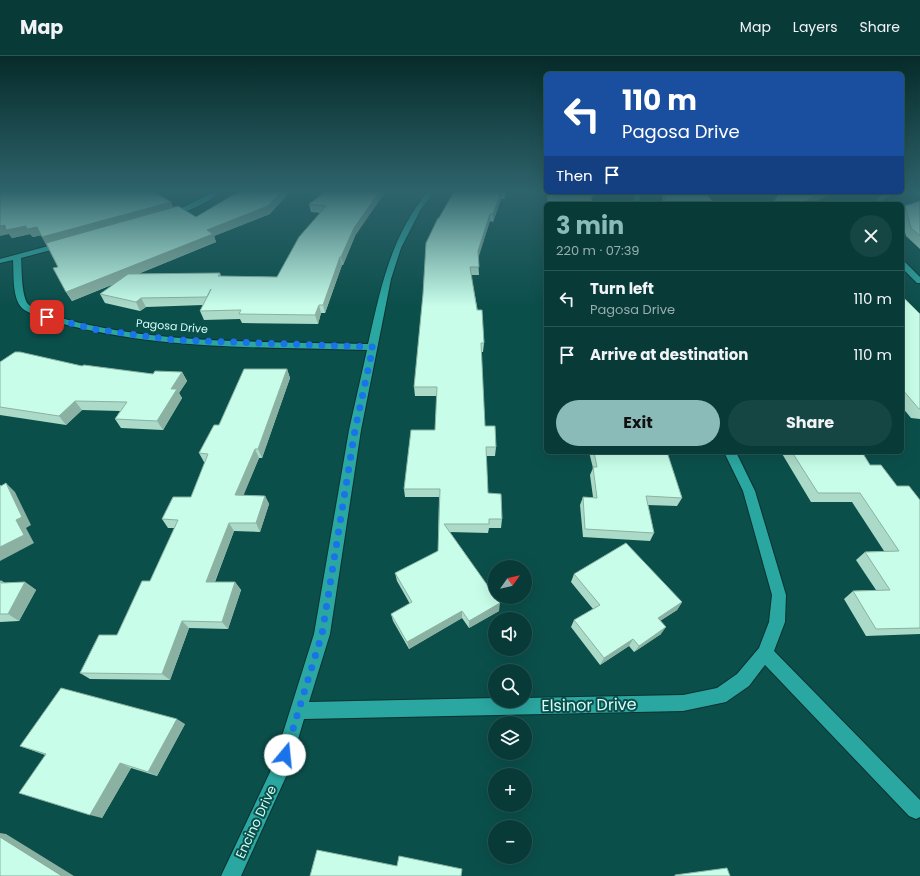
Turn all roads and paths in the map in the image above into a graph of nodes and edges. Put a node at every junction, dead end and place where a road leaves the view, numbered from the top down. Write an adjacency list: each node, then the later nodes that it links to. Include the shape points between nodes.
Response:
1 (407, 229): 7 (street, Encino Drive, via 397,248 388,279)
2 (69, 242): 3 (street)
3 (17, 256): 4 (street); 7 (street, Pagosa Drive, via 20,296 25,306 47,317 85,327 174,340)
4 (0, 261)
5 (904, 266): 6 (street)
6 (920, 281)
7 (373, 347): 10 (street, Encino Drive, via 355,430 322,634)
8 (731, 454): 9 (street, Elsinor Drive, via 749,491 779,595 777,622)
9 (765, 654): 10 (street, Elsinor Drive, via 743,680 720,696 683,704); 11 (street)
10 (299, 711): 12 (street, Encino Drive, via 280,770)
11 (916, 808)
12 (231, 876)

